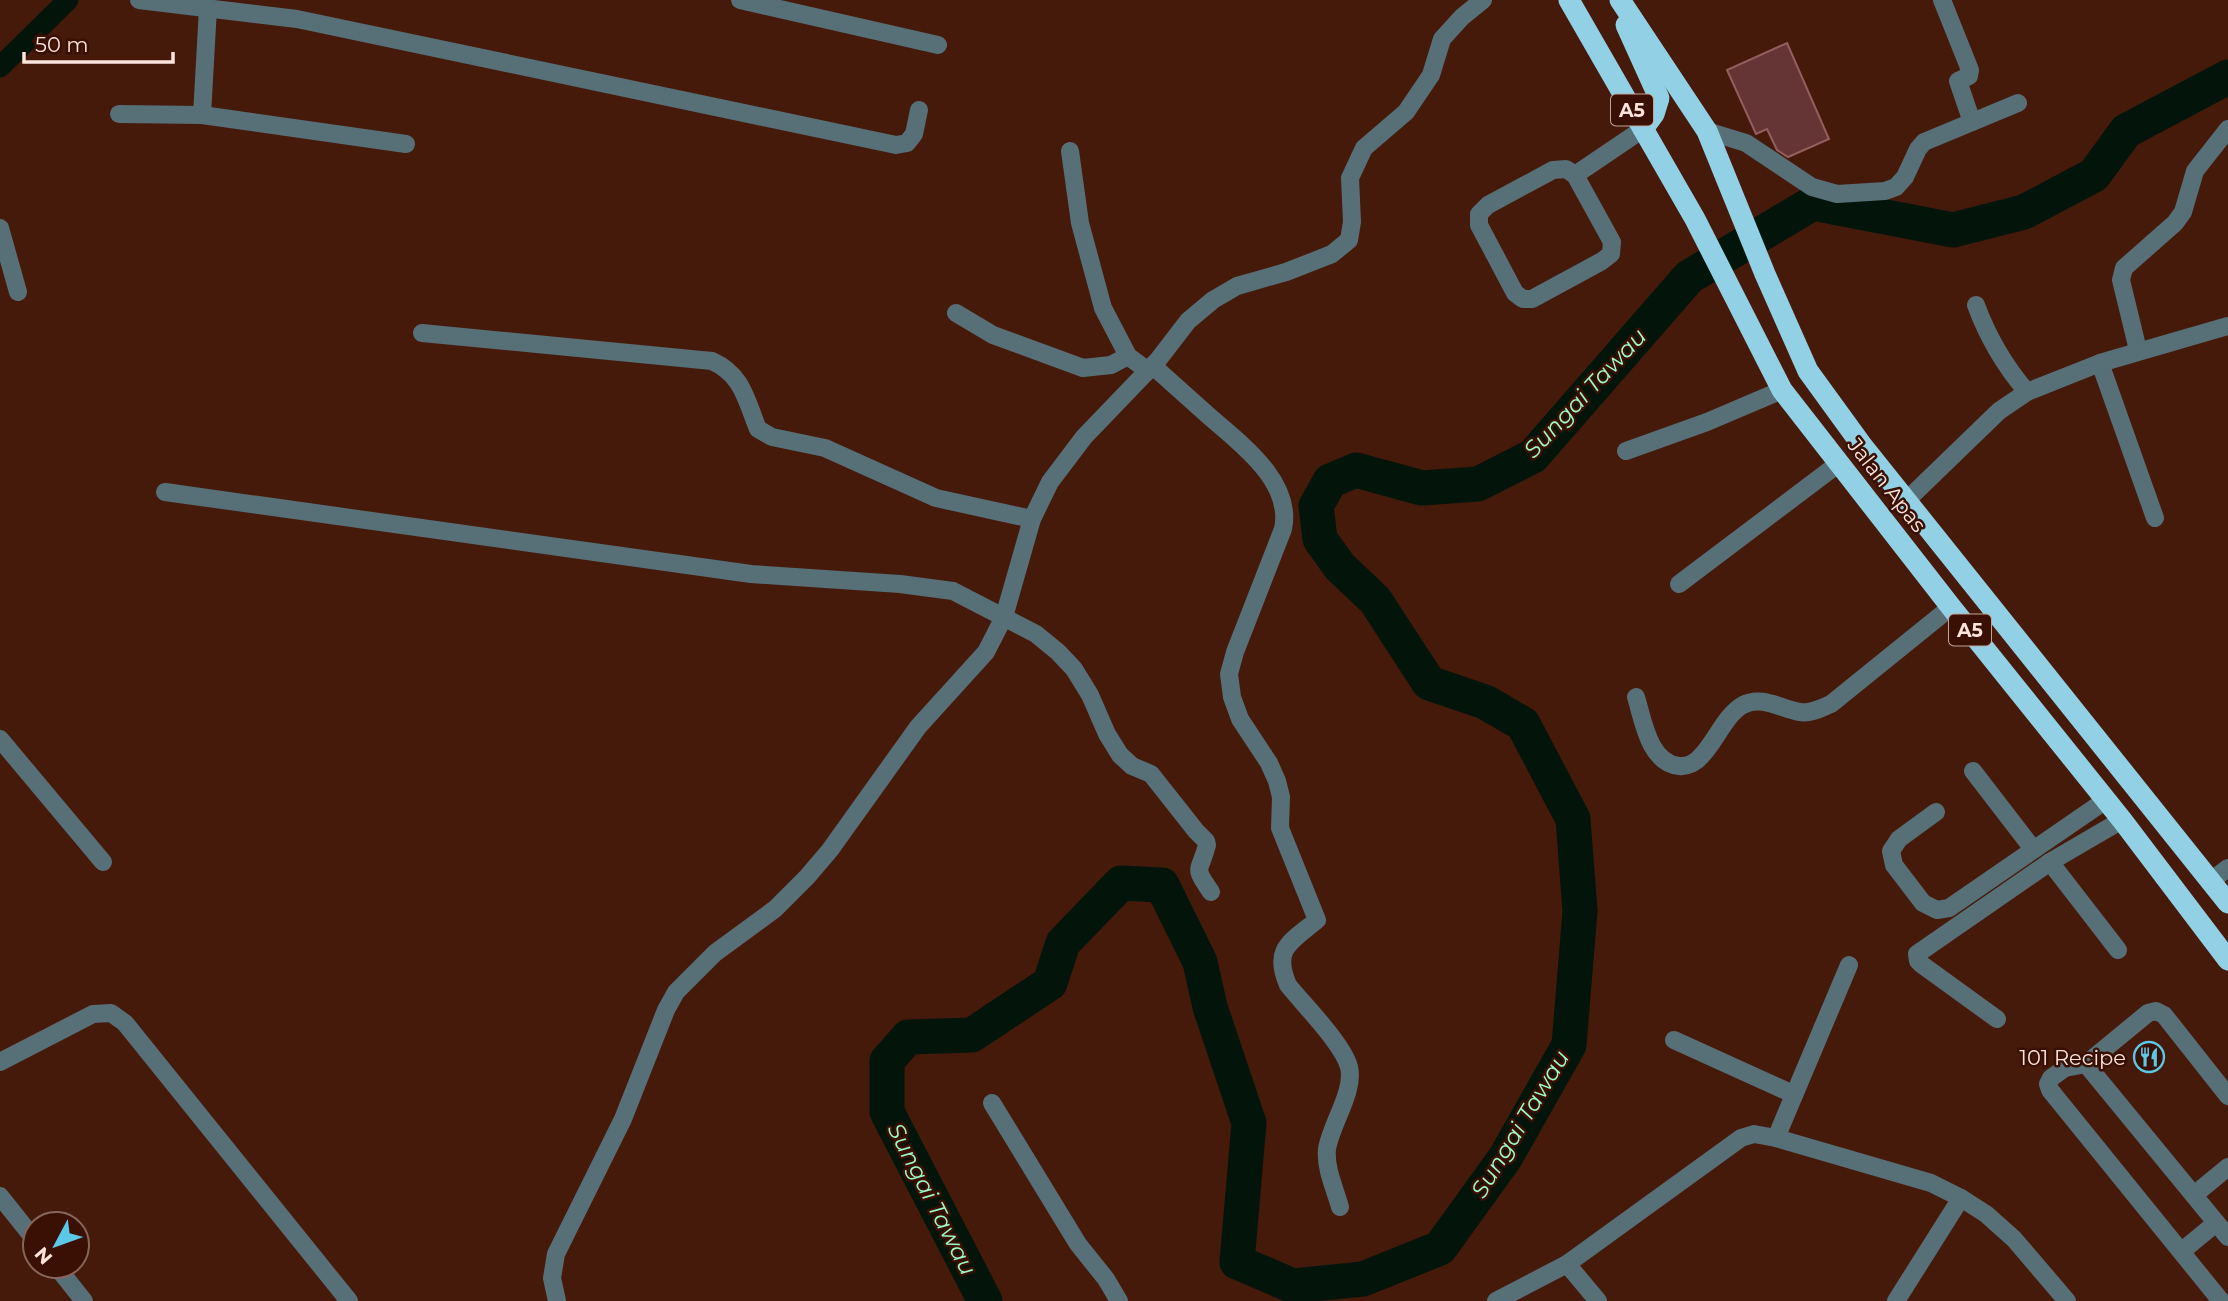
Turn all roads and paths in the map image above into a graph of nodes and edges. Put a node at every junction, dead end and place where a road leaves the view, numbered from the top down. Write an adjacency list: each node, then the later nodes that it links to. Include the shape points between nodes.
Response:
1 (139, 0): 7 (street)
2 (740, 0): 8 (street)
3 (1483, 0): 29 (street, via 1442,39 1431,75 1406,112 1364,148 1350,178 1349,240 1332,254 1237,286 1213,300 1188,321)
4 (1569, 0): 14 (highway, Jalan Apas / A5)
5 (1942, 0): 13 (street, via 1970,71 1958,81)
6 (1625, 7): 14 (highway, via 1629,34 1659,98); 16 (highway, Jalan Apas / A5)
7 (208, 8): 10 (street, via 297,19 896,145 907,143 914,134); 12 (street)
8 (938, 45)
9 (2018, 103): 13 (street)
10 (919, 110)
11 (119, 114): 12 (street)
12 (202, 115): 17 (street)
13 (1972, 122): 16 (street, via 1924,142 1896,187 1837,194 1812,187 1746,143)
14 (1643, 129): 19 (street); 30 (highway, Jalan Apas / A5, via 1695,219)
15 (2228, 129): 26 (street, via 2195,171 2183,212 2175,223 2124,268 2121,280)
16 (1707, 131): 35 (highway, Jalan Apas / A5, via 1808,371)
17 (406, 144)
18 (1070, 151): 27 (street, via 1080,223 1103,308)
19 (1576, 175): 19 (street, via 1612,242 1611,254 1532,299 1523,299 1515,293 1479,225 1479,215 1488,205 1553,170 1566,169)
20 (0, 228): 21 (street)
21 (19, 292)
22 (1976, 305): 31 (street, via 2006,368)
23 (956, 313): 27 (street, via 993,335 1083,368 1111,365)
24 (2228, 326): 26 (street)
25 (422, 333): 37 (street, via 712,361 739,380 758,429 772,437 825,448 936,498)
26 (2138, 350): 28 (street)
27 (1128, 356): 29 (street)
28 (2100, 363): 31 (street); 36 (street)
29 (1150, 369): 37 (street, via 1084,437 1050,482); 69 (street, via 1251,453 1276,488 1286,517 1229,674 1240,719 1277,781 1280,828 1317,920 1283,951 1283,973 1349,1065 1349,1086 1327,1159)
30 (1782, 390): 32 (street); 33 (highway, Jalan Apas / A5)
31 (2027, 391): 35 (street, via 1999,411)
32 (1626, 451)
33 (1838, 464): 38 (highway, Jalan Apas / A5); 39 (street)
34 (165, 492): 41 (street, via 751,573 953,591)
35 (1906, 500): 38 (highway, via 1904,525); 51 (highway, Jalan Apas / A5, via 2070,707)
36 (2155, 518)
37 (1032, 520): 41 (street)
38 (1930, 580): 40 (highway, Jalan Apas / A5)
39 (1679, 584)
40 (1951, 607): 42 (street, via 1831,704 1802,713 1758,701 1742,706 1702,757 1687,766 1675,766 1657,754); 45 (highway, Jalan Apas / A5)
41 (1004, 617): 52 (street, via 1047,642 1074,669 1120,755 1151,774 1206,841 1198,873); 78 (street, via 986,652 918,727 807,877 775,909 715,953 676,992 622,1119 556,1254 552,1278)
42 (1636, 697)
43 (0, 739): 49 (street)
44 (1973, 771): 48 (street)
45 (2106, 800): 47 (highway, Jalan Apas / A5); 48 (street)
46 (1937, 812): 48 (street, via 1899,839 1891,851 1894,865 1923,903 1937,910 1948,908)
47 (2122, 820): 50 (street); 55 (highway, Jalan Apas / A5)
48 (2033, 849)
49 (103, 862)
50 (2050, 862): 54 (street); 57 (street, via 1917,954 1921,964)
51 (2219, 874): 53 (highway, Jalan Apas / A5)
52 (1211, 892)
53 (2228, 902)
54 (2118, 950)
55 (2228, 960)
56 (1849, 965): 61 (street)
57 (1997, 1019)
58 (1674, 1040): 61 (street)
59 (0, 1062): 77 (street, via 93,1014 111,1013 125,1023)
60 (2086, 1064): 62 (street, via 2156,1011 2164,1015); 66 (street); 73 (street, via 2065,1068 2049,1081 2050,1090)
61 (1793, 1094): 64 (street)
62 (2228, 1096)
63 (992, 1103): 79 (street, via 1078,1244)
64 (1776, 1138): 68 (street, via 1931,1183); 74 (street, via 1754,1134 1741,1138)
65 (2228, 1167): 66 (street)
66 (2194, 1195): 71 (street)
67 (0, 1196): 70 (street)
68 (1961, 1198): 82 (street); 83 (street, via 2014,1239)
69 (1340, 1207)
70 (21, 1222)
71 (2216, 1223): 72 (street); 73 (street)
72 (2228, 1237)
73 (2182, 1251): 84 (street)
74 (1567, 1264): 80 (street); 81 (street)
75 (67, 1280): 76 (street)
76 (84, 1301)
77 (349, 1301)
78 (556, 1301)
79 (1119, 1301)
80 (1496, 1301)
81 (1598, 1301)
82 (1896, 1301)
83 (2067, 1301)
84 (2221, 1301)

